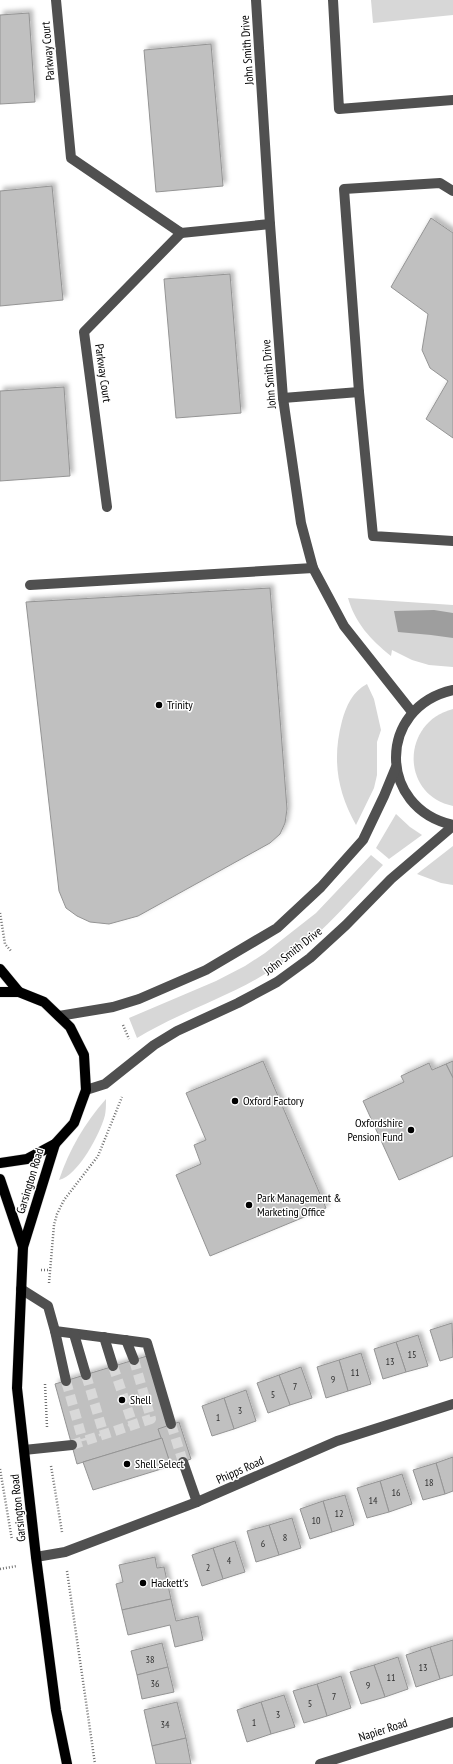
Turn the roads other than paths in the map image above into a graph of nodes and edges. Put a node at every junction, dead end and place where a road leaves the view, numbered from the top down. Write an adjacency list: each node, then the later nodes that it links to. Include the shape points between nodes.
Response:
1 (56, 0): 7 (street, Parkway Court, via 71,158)
2 (256, 0): 6 (street, John Smith Drive)
3 (333, 0): 4 (street, via 340,109)
4 (453, 100)
5 (453, 191): 8 (street, via 440,183 344,189)
6 (270, 224): 7 (street); 9 (street, John Smith Drive)
7 (181, 233): 10 (street, Parkway Court, via 84,332)
8 (359, 392): 9 (street); 11 (street, via 373,536)
9 (283, 398): 12 (street, John Smith Drive, via 301,522)
10 (107, 508)
11 (453, 541)
12 (313, 568): 13 (street); 15 (street, John Smith Drive, via 344,626)
13 (30, 585)
14 (453, 690): 15 (street, John Smith Drive, via 440,693)
15 (412, 712): 16 (street, John Smith Drive, via 397,741)
16 (396, 767): 17 (street, John Smith Drive, via 402,786 419,809 440,822); 21 (street, John Smith Drive, via 362,840 321,887 277,928 206,970 139,999 113,1007)
17 (453, 826): 22 (street, John Smith Drive, via 391,879 310,958 283,978 238,1003 177,1031 154,1045 105,1084)
18 (0, 969): 20 (main road)
19 (0, 992): 20 (main road)
20 (19, 992): 21 (main road, via 44,1002)
21 (58, 1016): 22 (main road, via 70,1027 84,1055)
22 (86, 1090): 23 (main road, via 74,1123)
23 (54, 1144): 24 (main road, via 27,1159); 26 (main road, Garsington Road)
24 (0, 1163)
25 (0, 1179): 26 (main road, Garsington Road)
26 (23, 1247): 27 (main road, Garsington Road)
27 (21, 1290): 28 (street, via 48,1306); 39 (main road, Garsington Road, via 18,1388)
28 (55, 1332): 29 (street); 35 (street)
29 (74, 1334): 30 (street); 34 (street)
30 (104, 1337): 31 (street); 33 (street)
31 (126, 1340): 32 (street); 37 (street, via 147,1343)
32 (134, 1360)
33 (113, 1366)
34 (86, 1375)
35 (66, 1381)
36 (453, 1404): 41 (street, Phipps Road, via 336,1441)
37 (171, 1424)
38 (72, 1445): 39 (street)
39 (24, 1450): 42 (main road, Garsington Road)
40 (183, 1462): 41 (street)
41 (197, 1502): 42 (street, Phipps Road, via 64,1552)
42 (36, 1557): 44 (main road, Garsington Road, via 56,1710)
43 (453, 1722): 45 (street, Napier Road)
44 (67, 1764)
45 (320, 1764)

